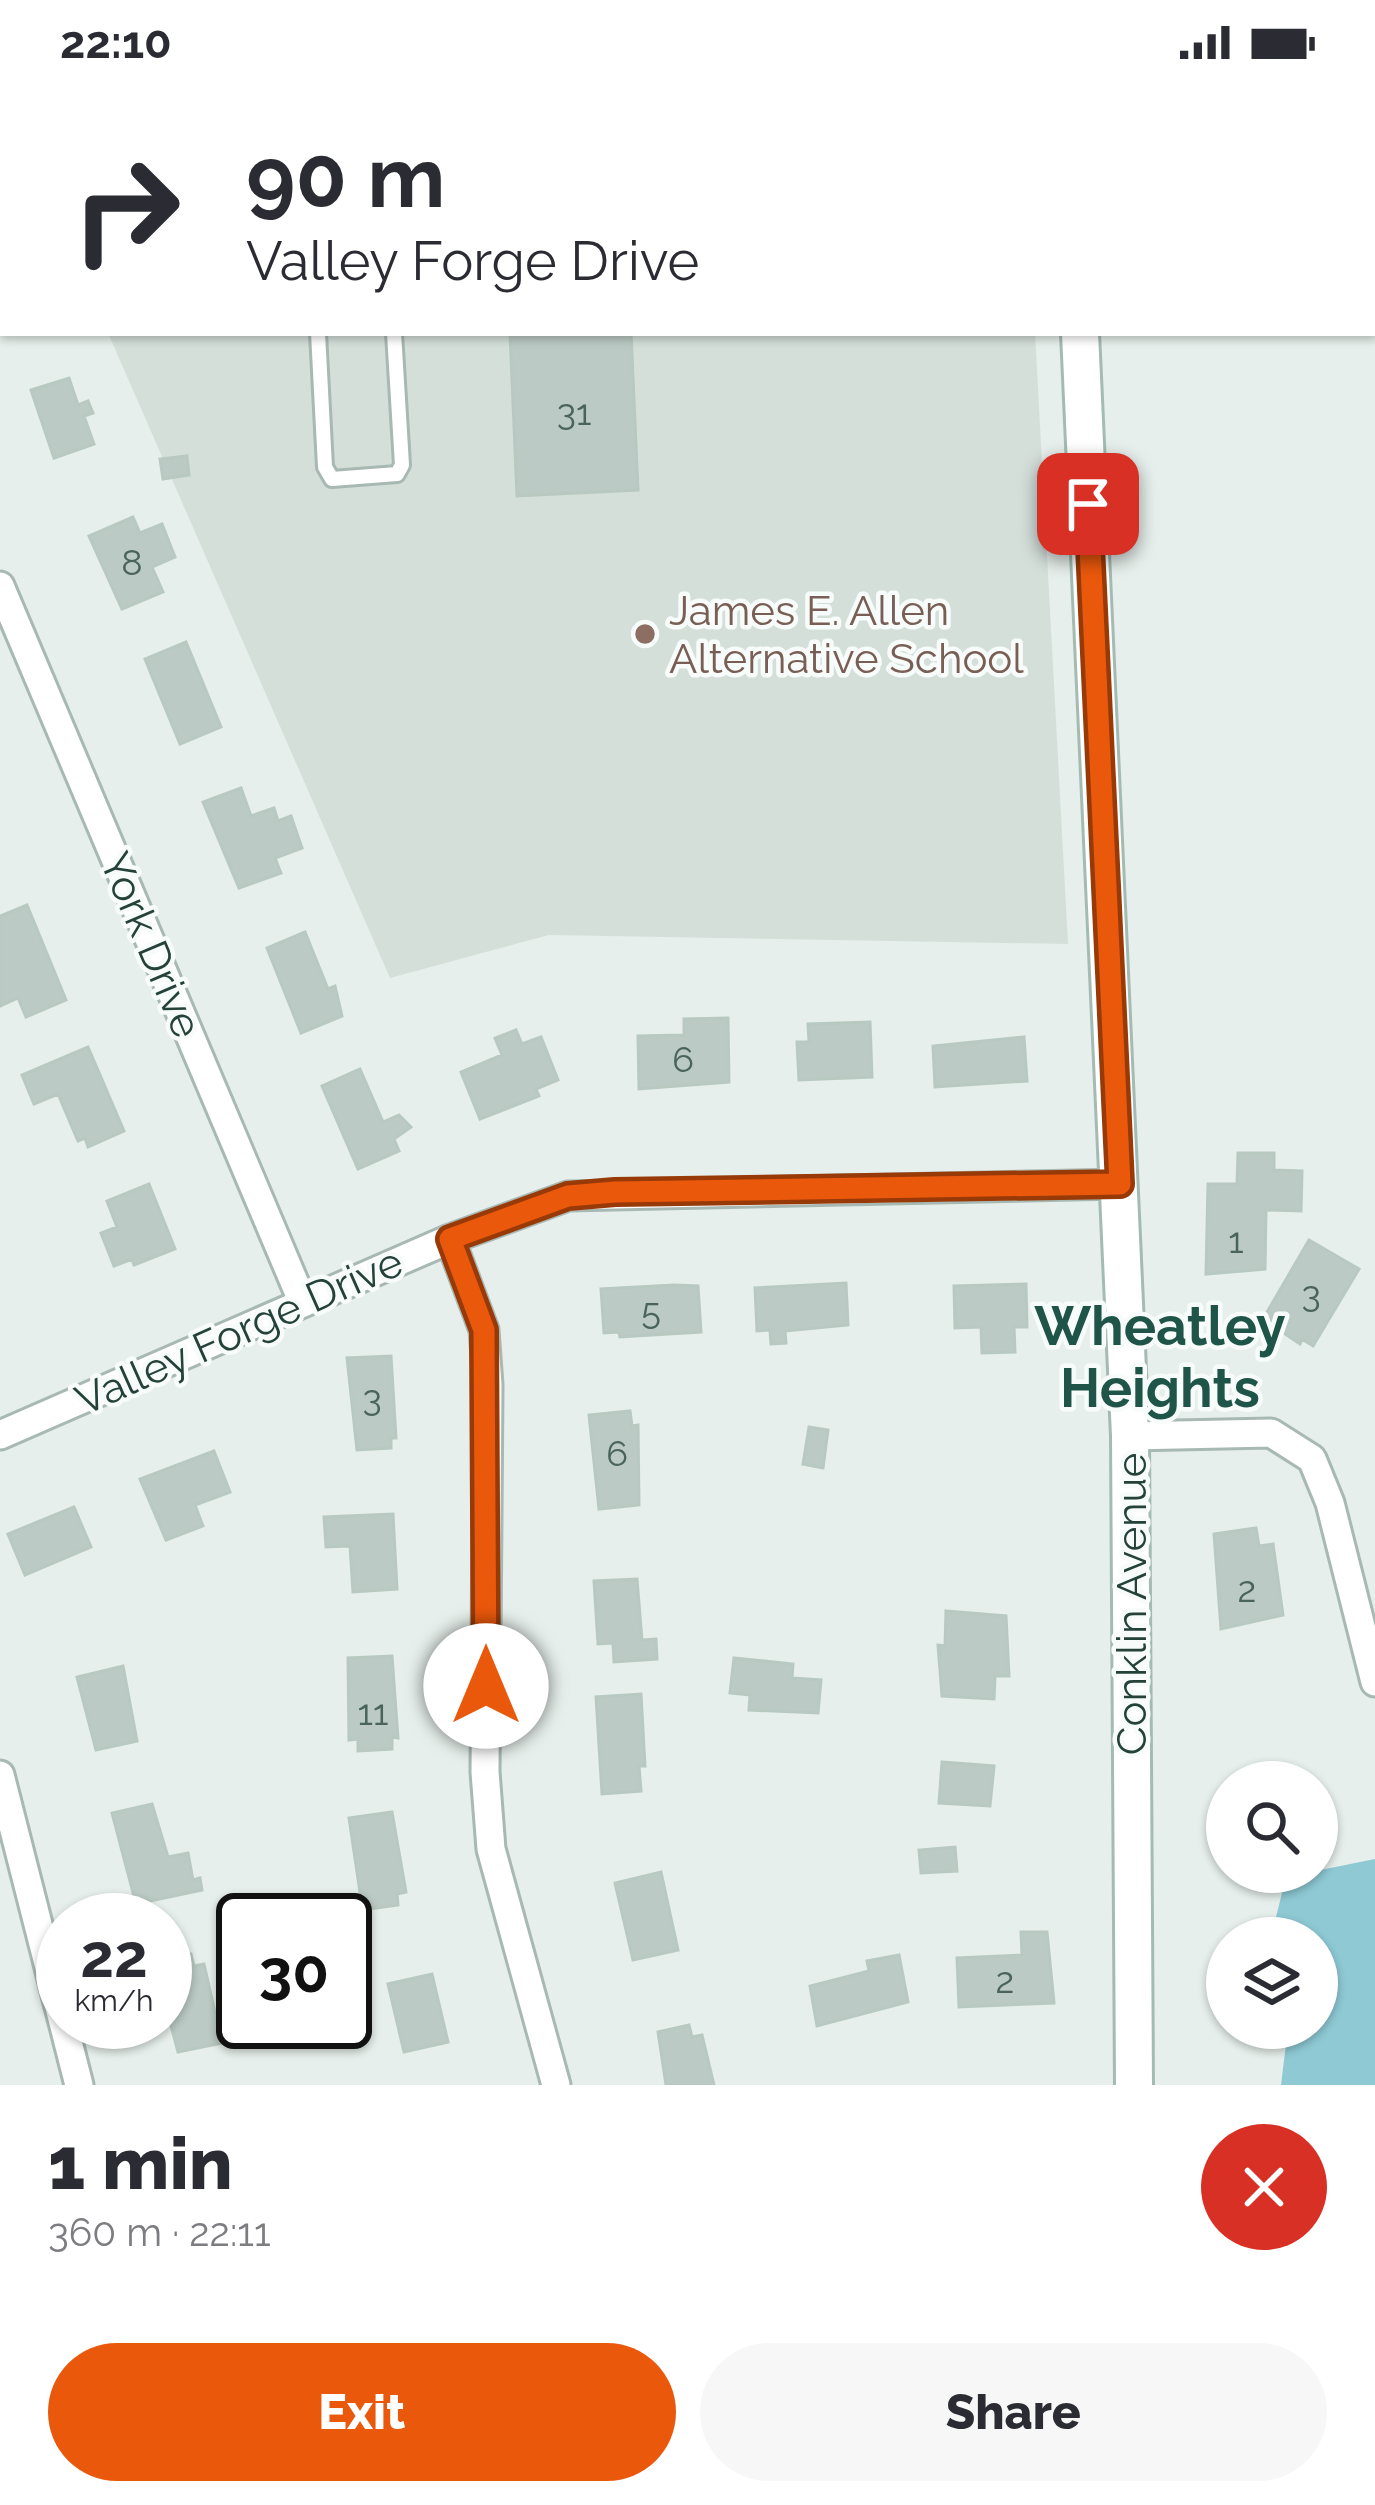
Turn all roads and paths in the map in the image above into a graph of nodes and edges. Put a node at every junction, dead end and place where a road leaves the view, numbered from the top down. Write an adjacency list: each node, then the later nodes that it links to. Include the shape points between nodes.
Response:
1 (318, 336): 2 (lane, via 332,478 397,474 402,465)
2 (394, 336)
3 (1079, 336): 5 (street, Conklin Avenue)
4 (0, 586): 7 (street, York Drive)
5 (1120, 1184): 6 (street, Valley Forge Drive, via 615,1192 568,1196); 9 (street, Conklin Avenue)
6 (450, 1239): 7 (street, Valley Forge Drive); 13 (street, via 484,1330 488,1385 491,1849)
7 (304, 1304): 8 (street, Valley Forge Drive)
8 (0, 1435)
9 (1130, 1436): 10 (street, via 1271,1433 1312,1459); 14 (street, Conklin Avenue)
10 (1375, 1682)
11 (0, 1775): 12 (street)
12 (79, 2085)
13 (556, 2085)
14 (1134, 2085)

